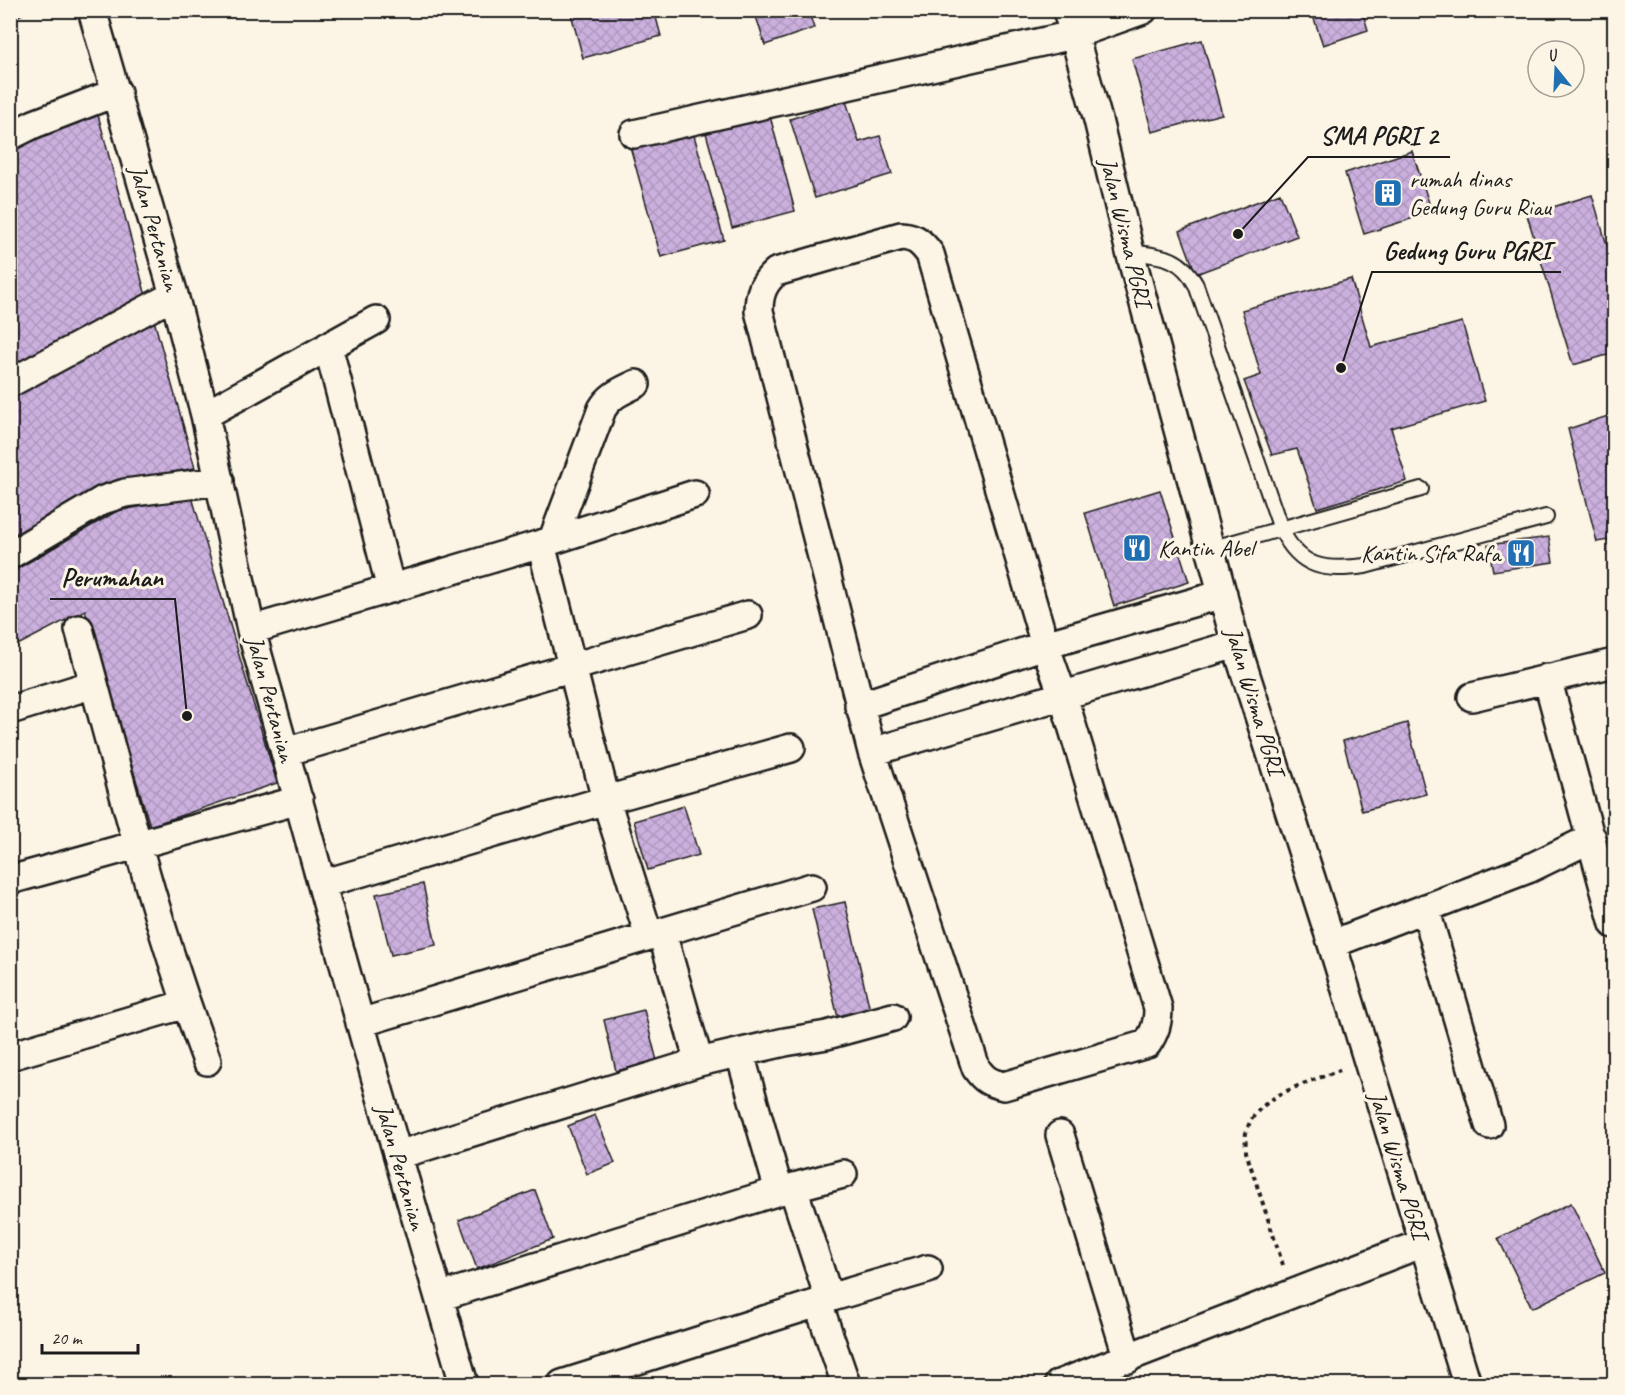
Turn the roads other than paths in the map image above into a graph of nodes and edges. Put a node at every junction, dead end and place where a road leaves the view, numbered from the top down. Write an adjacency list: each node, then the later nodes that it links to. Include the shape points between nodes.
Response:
1 (92, 10): 4 (street, Jalan Pertanian)
2 (1143, 10): 3 (street)
3 (1070, 23): 5 (street); 7 (street, Jalan Wisma PGRI)
4 (117, 92): 6 (street); 8 (street, Jalan Pertanian)
5 (634, 134)
6 (10, 136)
7 (1130, 252): 18 (lane, via 1174,260 1196,285); 20 (street, Jalan Wisma PGRI)
8 (174, 295): 11 (street); 13 (street, Jalan Pertanian)
9 (376, 320): 10 (street)
10 (328, 346): 13 (street); 22 (street)
11 (10, 383)
12 (636, 384): 19 (street, via 606,401)
13 (206, 415): 14 (street, Jalan Pertanian)
14 (220, 481): 21 (street, via 116,496); 26 (street, Jalan Pertanian)
15 (1421, 489): 18 (lane)
16 (695, 494): 19 (street)
17 (1546, 517): 18 (lane, via 1365,566 1339,569 1321,567 1298,555)
18 (1281, 529): 20 (lane)
19 (547, 542): 22 (street); 30 (street)
20 (1210, 549): 23 (street, Jalan Wisma PGRI)
21 (10, 555)
22 (391, 589): 26 (street)
23 (1223, 594): 27 (street, Jalan Wisma PGRI); 28 (street)
24 (747, 615): 30 (street)
25 (79, 629): 32 (street)
26 (252, 630): 38 (street, Jalan Pertanian)
27 (1236, 644): 33 (street); 50 (street, Jalan Wisma PGRI)
28 (1045, 645): 33 (street); 35 (street); 35 (street, via 930,254 922,242 901,236 776,272 762,288 759,311)
29 (1614, 663): 31 (street)
30 (574, 667): 38 (street); 41 (street)
31 (1547, 678): 34 (street); 42 (street)
32 (94, 684): 36 (street); 43 (street)
33 (1063, 696): 39 (street); 39 (street, via 1158,1008 1155,1032 1147,1044 1004,1086 991,1084 982,1077)
34 (1472, 697)
35 (859, 706): 39 (street)
36 (10, 710)
37 (791, 748): 41 (street)
38 (285, 752): 40 (street, Jalan Pertanian)
39 (872, 753)
40 (299, 800): 43 (street); 45 (street, Jalan Pertanian)
41 (606, 800): 45 (street); 49 (street)
42 (1592, 838): 47 (street, via 1528,869); 48 (street)
43 (138, 845): 44 (street); 51 (street)
44 (10, 880)
45 (322, 884): 53 (street, Jalan Pertanian)
46 (812, 887): 49 (street)
47 (1425, 908): 50 (street); 58 (street)
48 (1614, 924)
49 (655, 934): 53 (street); 57 (street)
50 (1332, 944): 63 (street, Jalan Wisma PGRI)
51 (186, 1004): 55 (street); 56 (street)
52 (893, 1017): 54 (street)
53 (360, 1023): 60 (street, Jalan Pertanian)
54 (740, 1054): 57 (street); 62 (street)
55 (10, 1056)
56 (207, 1061)
57 (699, 1062): 60 (street)
58 (1489, 1125)
59 (1060, 1135): 67 (street)
60 (398, 1155): 65 (street, Jalan Pertanian)
61 (843, 1174): 62 (street)
62 (786, 1189): 65 (street); 66 (street)
63 (1423, 1244): 67 (street); 72 (street, Jalan Wisma PGRI)
64 (927, 1269): 66 (street)
65 (439, 1297): 69 (street, Jalan Pertanian)
66 (824, 1301): 70 (street); 71 (street)
67 (1128, 1359): 68 (street)
68 (1067, 1383)
69 (464, 1384)
70 (562, 1384)
71 (846, 1384)
72 (1467, 1384)

